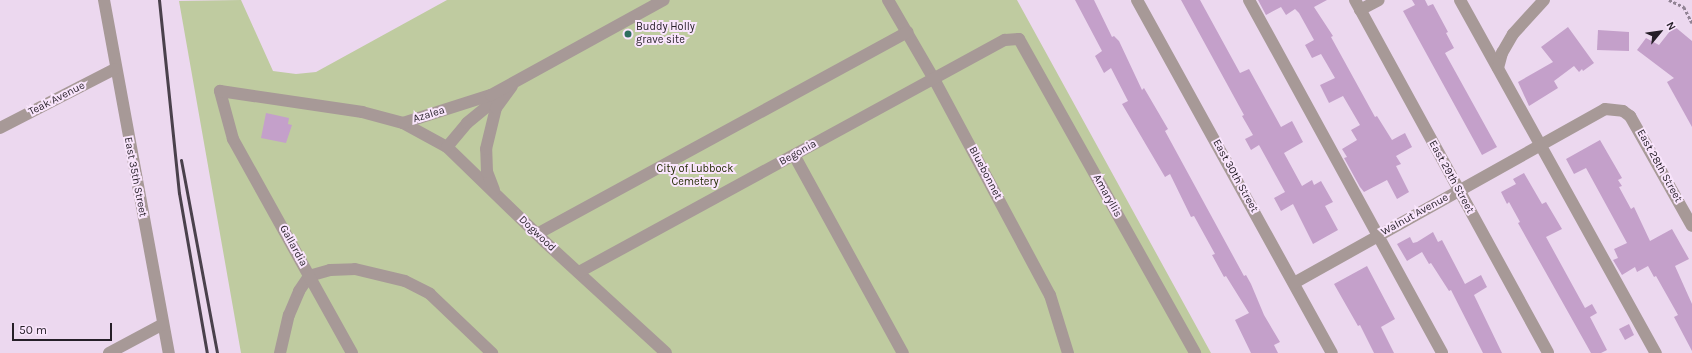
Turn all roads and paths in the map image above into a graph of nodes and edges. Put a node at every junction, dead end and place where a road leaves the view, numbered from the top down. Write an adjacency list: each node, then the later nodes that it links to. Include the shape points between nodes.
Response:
1 (104, 0): 15 (street, East 35th Street)
2 (664, 0): 17 (street, Azalea)
3 (888, 0): 12 (street, Bluebonnet)
4 (1138, 0): 32 (street, East 30th Street)
5 (1249, 0): 29 (street)
6 (1379, 0): 10 (street)
7 (1460, 0): 14 (street)
8 (1544, 0): 14 (street, via 1513,34 1502,53)
9 (1669, 0): 11 (path, via 1684,7)
10 (1358, 5): 25 (street, East 29th Street)
11 (1692, 23)
12 (908, 32): 16 (street, Bluebonnet); 28 (street)
13 (1019, 40): 16 (street, Begonia, via 1005,40); 42 (street, Amaryllis)
14 (1498, 68): 22 (street)
15 (115, 69): 20 (street, Teak Avenue); 33 (street, East 35th Street)
16 (934, 78): 24 (street, Begonia); 41 (street, Bluebonnet, via 1050,295)
17 (514, 84): 19 (street, Azalea, via 491,95); 23 (street, via 467,123); 26 (street, via 496,108 486,149 487,172)
18 (1623, 111): 22 (street, Walnut Avenue, via 1605,110); 27 (street, East 28th Street, via 1640,129)
19 (403, 123): 21 (street, Azalea, via 362,112 220,91); 23 (street, Dogwood)
20 (0, 128)
21 (233, 139): 31 (street, Gallardia)
22 (1542, 145): 25 (street, Walnut Avenue); 46 (street)
23 (447, 147): 26 (street, Dogwood)
24 (794, 155): 30 (street, Begonia); 40 (street)
25 (1459, 191): 29 (street, Walnut Avenue); 45 (street, East 29th Street)
26 (496, 193): 28 (street, Dogwood)
27 (1692, 226)
28 (537, 234): 30 (street, Dogwood)
29 (1378, 236): 32 (street, Walnut Avenue); 44 (street)
30 (579, 272): 39 (street, Dogwood)
31 (309, 276): 36 (street, via 299,291 289,315); 37 (street, Gallardia); 38 (street, via 330,270 355,269 405,281 430,294)
32 (1294, 283): 43 (street, East 30th Street)
33 (163, 324): 34 (street); 35 (street, East 35th Street)
34 (109, 353)
35 (168, 353)
36 (280, 353)
37 (352, 353)
38 (492, 353)
39 (666, 353)
40 (903, 353)
41 (1068, 353)
42 (1195, 353)
43 (1332, 353)
44 (1442, 353)
45 (1548, 353)
46 (1656, 353)

